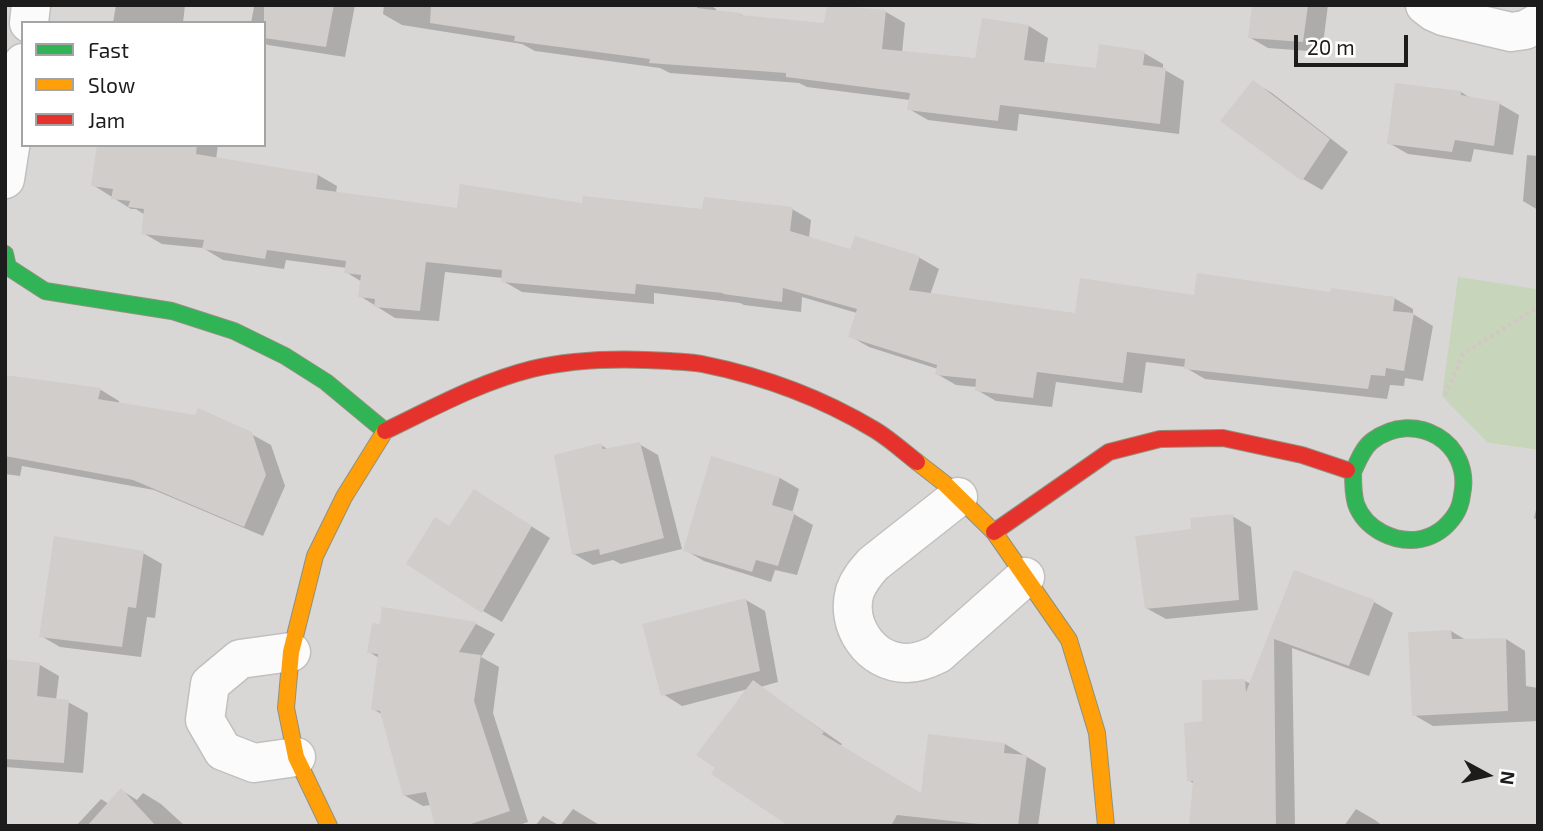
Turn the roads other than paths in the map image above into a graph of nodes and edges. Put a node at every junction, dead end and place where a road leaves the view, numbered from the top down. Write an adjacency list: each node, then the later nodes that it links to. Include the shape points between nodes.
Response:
1 (1425, 5): 2 (street, via 1443,16 1511,32)
2 (1538, 23)
3 (21, 76): 4 (street)
4 (5, 179)
5 (7, 260): 6 (street, via 45,291 172,311 234,331 326,382)
6 (384, 431): 8 (street, via 467,391 532,369 588,360 699,363 781,386 835,409 877,431); 11 (street, via 315,556)
7 (1353, 472): 7 (street, via 1357,507 1367,522 1397,539 1432,536 1458,512 1464,496 1461,461 1451,446 1420,428 1386,432 1360,455); 9 (street, via 1302,455 1223,438 1160,439 1108,452)
8 (958, 497): 9 (street); 10 (street, via 863,575 852,604 853,619 867,646 893,662 923,661 938,654)
9 (994, 532): 10 (street)
10 (1026, 577): 14 (street, via 1069,640 1097,733)
11 (291, 652): 12 (street, via 286,708); 12 (street, via 240,659 210,684 205,720 223,751 254,763)
12 (296, 757): 13 (street)
13 (330, 826)
14 (1106, 826)

